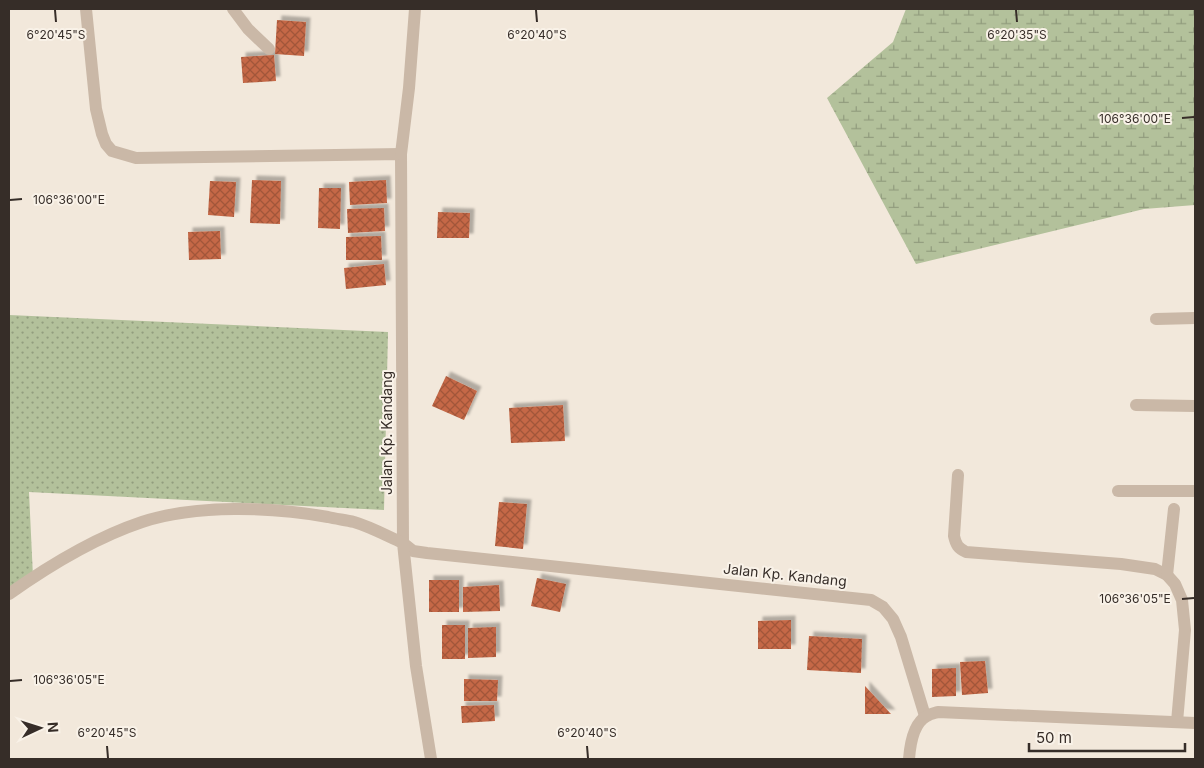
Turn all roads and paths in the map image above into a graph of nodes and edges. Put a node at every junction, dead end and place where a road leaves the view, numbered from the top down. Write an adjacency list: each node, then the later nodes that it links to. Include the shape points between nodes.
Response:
1 (86, 9): 5 (street, via 98,123 112,151 136,158)
2 (233, 9): 4 (street, via 248,30)
3 (415, 9): 5 (street, Jalan Kp. Kandang)
4 (269, 49)
5 (401, 154): 14 (street, Jalan Kp. Kandang)
6 (1195, 318): 7 (street)
7 (1156, 319)
8 (1136, 405): 9 (street)
9 (1195, 406)
10 (958, 475): 15 (street, via 954,536 959,549 1121,564 1155,569)
11 (1118, 490): 12 (street)
12 (1195, 491)
13 (1174, 510): 15 (street)
14 (403, 543): 16 (street, via 354,522 304,513 223,510 178,514 143,522 73,552); 17 (street, Jalan Kp. Kandang, via 413,550 427,553 871,600 883,607 893,619); 20 (street, via 416,666)
15 (1167, 575): 18 (street, via 1182,600 1185,630)
16 (9, 594)
17 (925, 716): 18 (street, via 938,712); 21 (street, via 913,735)
18 (1177, 722): 19 (street)
19 (1195, 723)
20 (431, 759)
21 (909, 759)

